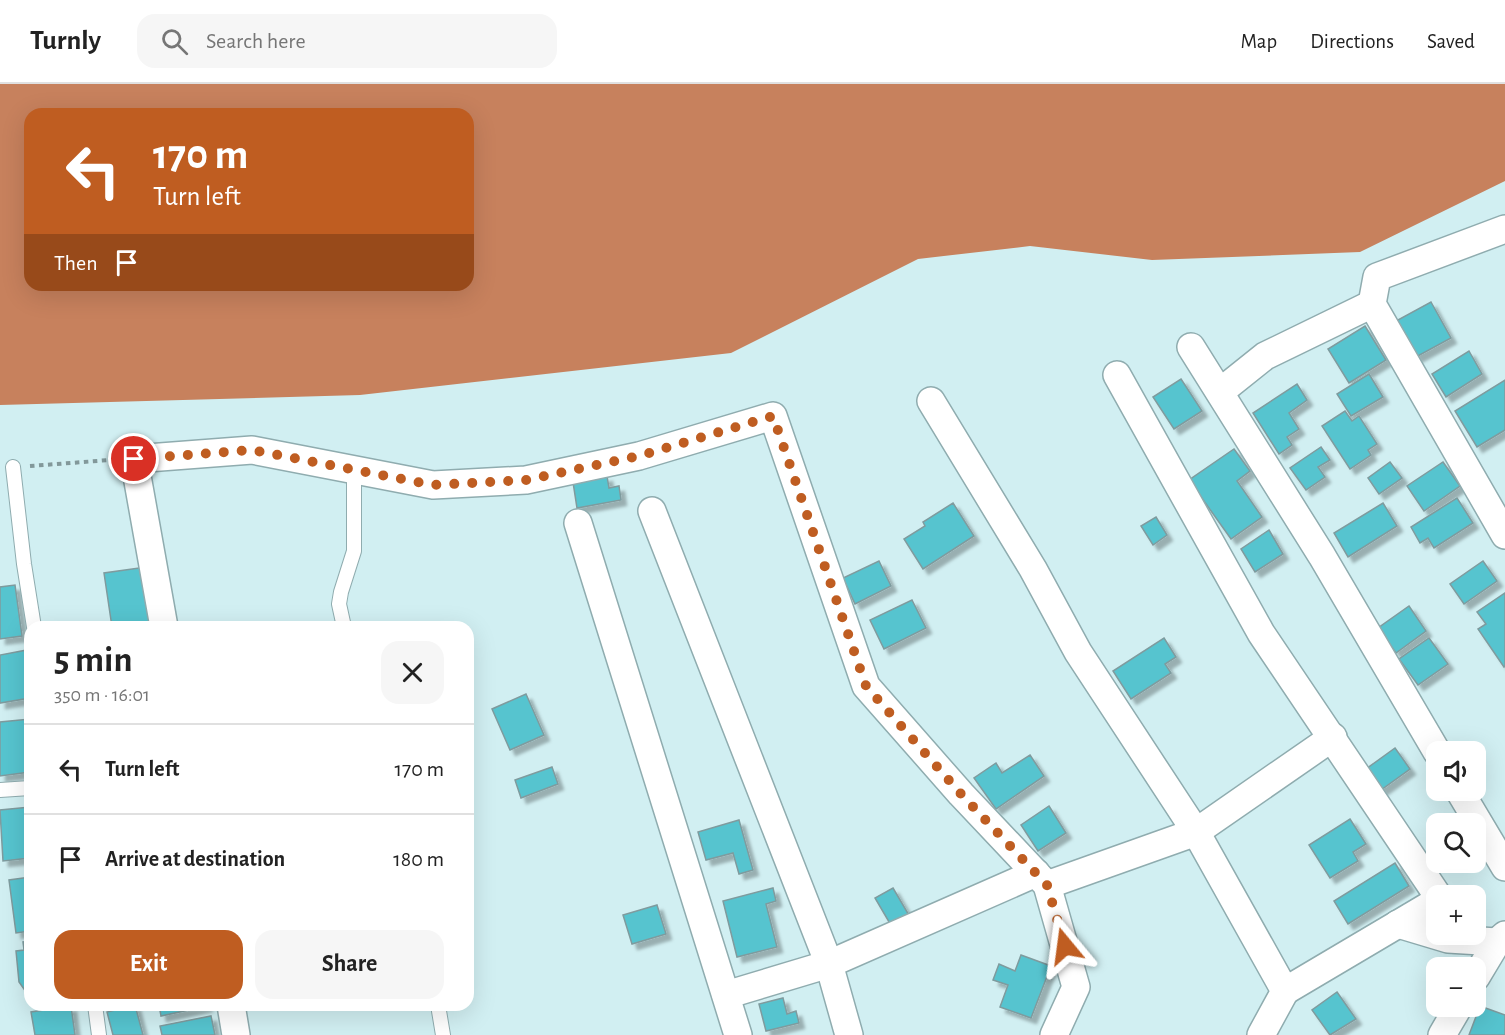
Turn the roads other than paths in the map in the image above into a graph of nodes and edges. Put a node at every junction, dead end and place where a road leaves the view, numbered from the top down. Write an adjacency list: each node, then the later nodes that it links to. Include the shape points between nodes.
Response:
1 (1505, 229): 2 (street, via 1377,277)
2 (1372, 304): 5 (street, via 1265,356); 11 (street)
3 (1191, 347): 5 (street)
4 (1117, 375): 15 (street, via 1261,633)
5 (1220, 392): 16 (street)
6 (931, 401): 20 (street, via 1033,569 1078,652)
7 (13, 467): 12 (lane)
8 (354, 470): 13 (street, via 252,450 134,459); 14 (lane, via 354,550 339,604); 22 (street, via 433,485 526,480 639,456 773,416 866,686)
9 (652, 511): 28 (street)
10 (578, 523): 30 (street)
11 (1505, 535)
12 (33, 621)
13 (163, 621)
14 (343, 621)
15 (1333, 737): 20 (street); 23 (street)
16 (1431, 741)
17 (24, 788): 18 (lane)
18 (0, 790)
19 (1466, 801): 21 (street)
20 (1196, 832): 22 (street); 29 (street)
21 (1505, 867)
22 (1042, 879): 28 (street); 40 (street, via 1076,987)
23 (1431, 885)
24 (1426, 907): 25 (street)
25 (1398, 924): 26 (street, via 1448,939); 29 (street)
26 (1501, 939): 27 (street)
27 (1486, 962)
28 (829, 964): 30 (street); 39 (street)
29 (1285, 991): 41 (street)
30 (726, 995): 38 (street)
31 (96, 1011): 35 (lane)
32 (232, 1011): 36 (street)
33 (439, 1011): 37 (lane)
34 (1452, 1017): 42 (street)
35 (99, 1035)
36 (236, 1035)
37 (443, 1035)
38 (738, 1035)
39 (849, 1035)
40 (1054, 1035)
41 (1261, 1035)
42 (1442, 1035)

